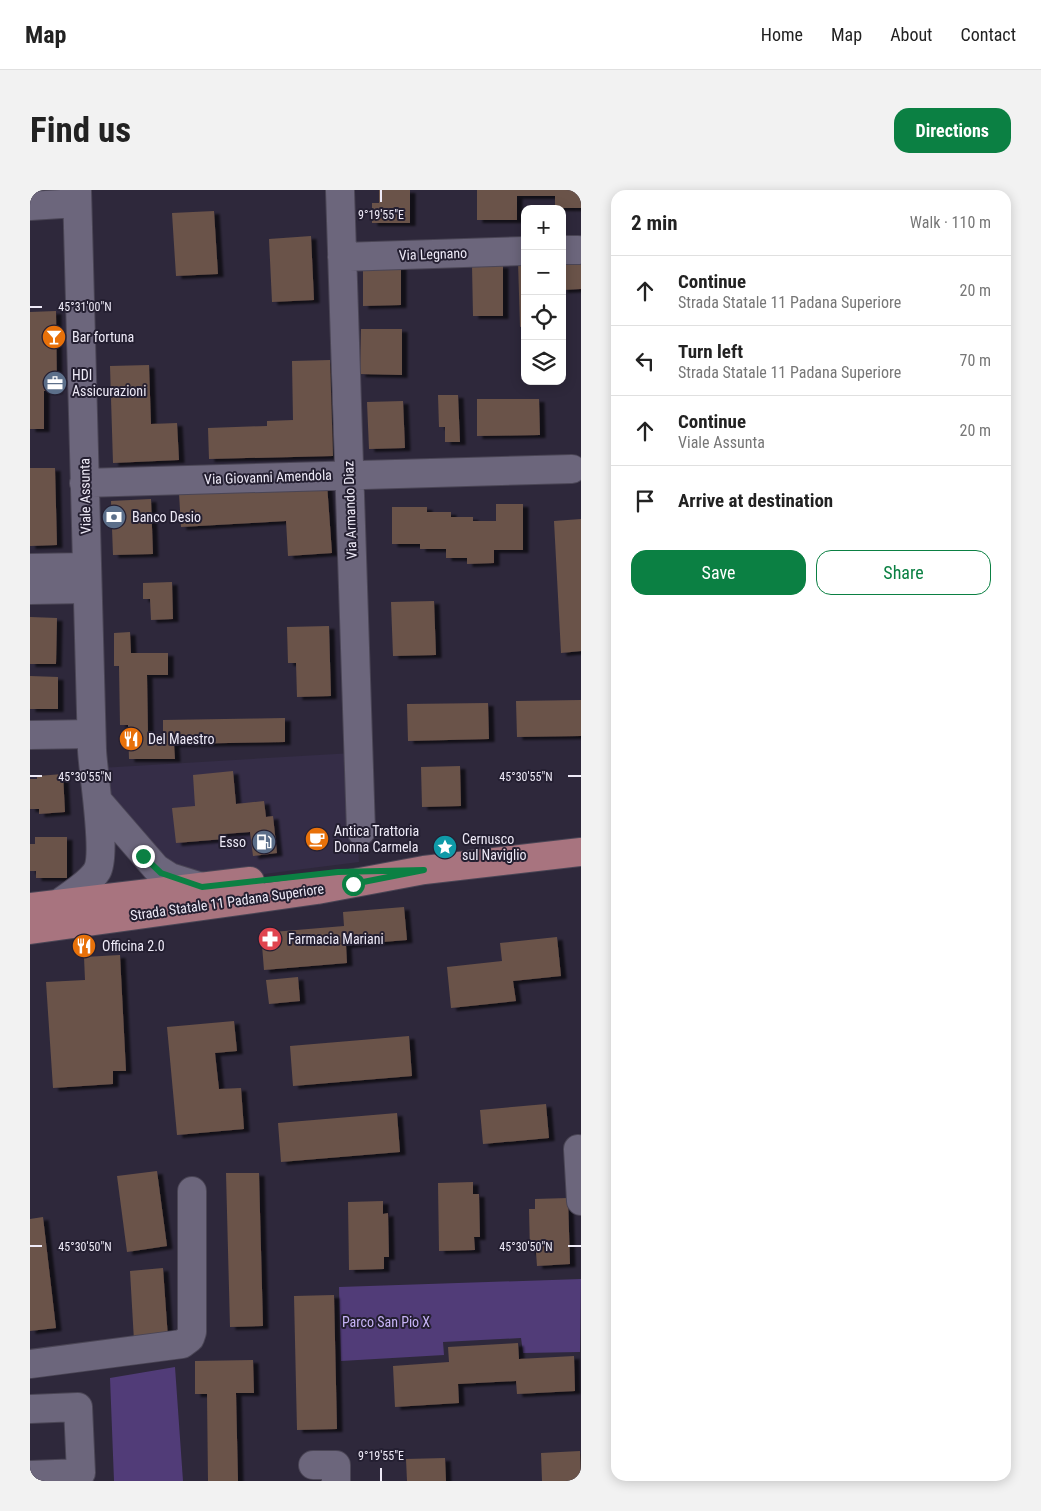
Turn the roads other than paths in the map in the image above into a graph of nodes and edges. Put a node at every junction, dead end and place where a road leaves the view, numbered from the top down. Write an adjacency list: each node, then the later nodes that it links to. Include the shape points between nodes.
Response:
1 (340, 190): 5 (street, Via Armando Diaz)
2 (77, 197): 3 (street); 8 (street, Viale Assunta)
3 (30, 206)
4 (521, 252): 5 (street, Via Legnano)
5 (342, 257): 7 (street, Via Armando Diaz)
6 (572, 469): 7 (street, Via Giovanni Amendola)
7 (349, 475): 8 (street, Via Giovanni Amendola); 15 (street, Via Armando Diaz)
8 (84, 483): 10 (street, Viale Assunta)
9 (30, 568): 10 (street)
10 (87, 578): 11 (street); 12 (street, Viale Assunta)
11 (30, 590)
12 (91, 734): 13 (street); 14 (street, Viale Assunta)
13 (30, 735)
14 (98, 801): 18 (street, via 156,868 175,879); 19 (street, Viale Assunta, via 99,866 87,882)
15 (361, 831)
16 (581, 852): 17 (main road, Strada Statale 11 Padana Superiore)
17 (424, 870): 18 (main road, Strada Statale 11 Padana Superiore, via 338,872); 21 (main road, Strada Statale 11 Padana Superiore, via 317,890)
18 (202, 887): 19 (main road, Strada Statale 11 Padana Superiore)
19 (58, 904): 20 (main road, Strada Statale 11 Padana Superiore)
20 (30, 907)
21 (30, 930)
22 (578, 1149): 24 (street)
23 (192, 1191): 25 (street, via 190,1338 182,1344)
24 (581, 1201)
25 (30, 1364)
26 (30, 1409): 28 (street, via 78,1408 81,1473)
27 (313, 1465): 29 (street, via 336,1465)
28 (30, 1475)
29 (336, 1481)

